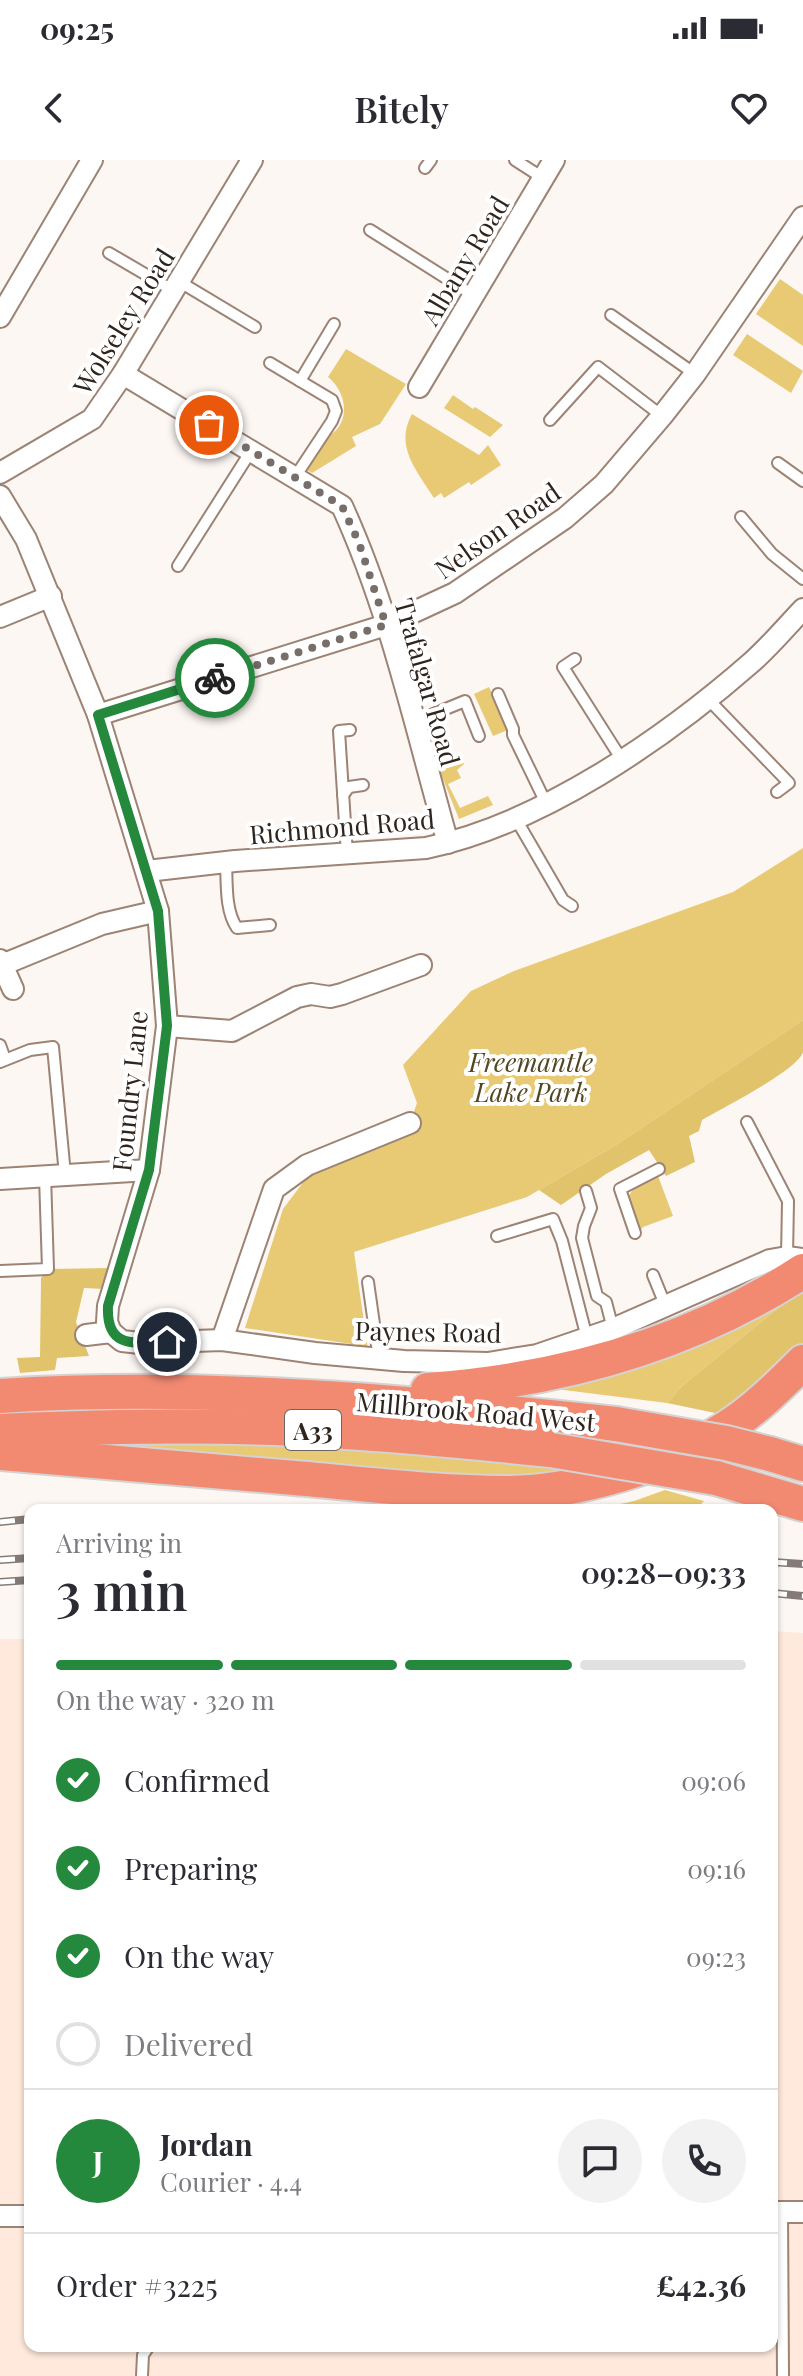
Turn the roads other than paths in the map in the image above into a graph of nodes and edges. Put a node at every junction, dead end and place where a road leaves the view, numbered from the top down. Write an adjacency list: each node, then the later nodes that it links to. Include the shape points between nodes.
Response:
1 (92, 160): 11 (street)
2 (252, 160): 8 (street, Wolseley Road)
3 (515, 160): 4 (lane)
4 (549, 169): 9 (street, Albany Road)
5 (803, 217): 16 (street, Nelson Road)
6 (370, 230): 9 (lane)
7 (109, 253): 8 (lane)
8 (177, 286): 13 (lane); 15 (street, Wolseley Road)
9 (473, 295): 18 (street, Albany Road)
10 (611, 315): 16 (lane)
11 (0, 317)
12 (334, 324): 17 (lane)
13 (255, 327)
14 (270, 363): 17 (lane)
15 (123, 374): 21 (street, Trafalgar Road); 23 (street, Wolseley Road, via 92,419)
16 (695, 374): 19 (street, Nelson Road)
17 (300, 381): 24 (lane, via 332,400 336,411)
18 (419, 387)
19 (662, 416): 20 (lane, via 598,367); 33 (street, Nelson Road, via 604,484 565,518 455,593)
20 (550, 420)
21 (251, 451): 24 (street, Trafalgar Road); 28 (lane)
22 (778, 463): 25 (lane)
23 (0, 473)
24 (295, 477): 33 (street, Trafalgar Road, via 342,506)
25 (803, 481)
26 (0, 496): 30 (street, Foundry Lane)
27 (741, 517): 29 (lane, via 772,554)
28 (178, 566)
29 (803, 579)
30 (51, 596): 32 (street); 37 (street, Foundry Lane)
31 (803, 609): 36 (street, Richmond Road, via 754,660)
32 (0, 617)
33 (386, 625): 37 (street, Nelson Road); 38 (street, Trafalgar Road)
34 (575, 659): 41 (lane, via 563,667)
35 (498, 694): 45 (lane)
36 (707, 698): 41 (street, Richmond Road); 43 (lane, via 789,783)
37 (98, 715): 50 (street, Foundry Lane)
38 (414, 722): 40 (lane, via 465,701); 47 (street, Trafalgar Road)
39 (350, 730): 44 (lane, via 339,731)
40 (479, 736)
41 (622, 760): 45 (street, Richmond Road)
42 (363, 785): 44 (lane, via 349,787)
43 (777, 792)
44 (343, 795): 48 (lane)
45 (546, 803): 46 (street, Richmond Road)
46 (516, 819): 47 (street, Richmond Road); 51 (lane, via 563,900)
47 (448, 843): 48 (street, Richmond Road)
48 (347, 854): 49 (street, Richmond Road)
49 (226, 862): 50 (street, Richmond Road); 53 (lane, via 234,925)
50 (147, 871): 52 (street, Foundry Lane)
51 (572, 906)
52 (158, 911): 54 (street, via 102,924); 57 (street, Foundry Lane)
53 (270, 925)
54 (1, 963): 56 (street)
55 (421, 965): 57 (street, via 342,994 297,997 232,1031)
56 (13, 989)
57 (167, 1026): 63 (street, Foundry Lane)
58 (0, 1045): 59 (lane)
59 (3, 1060): 64 (lane, via 53,1047)
60 (747, 1122): 69 (lane, via 788,1201)
61 (410, 1123): 78 (street, via 307,1165 274,1189)
62 (659, 1169): 67 (lane, via 620,1189)
63 (149, 1170): 64 (street); 75 (street, Foundry Lane, via 108,1306)
64 (55, 1176): 65 (street); 70 (lane, via 48,1269)
65 (0, 1179)
66 (586, 1191): 74 (lane, via 591,1208 582,1238 597,1296 606,1302)
67 (635, 1233)
68 (497, 1236): 77 (lane, via 553,1219)
69 (798, 1262): 73 (street, Paynes Road, via 770,1260); 82 (highway, via 725,1316 613,1359 485,1386)
70 (0, 1271)
71 (653, 1275): 73 (lane)
72 (368, 1282): 79 (lane)
73 (666, 1307): 74 (street, Paynes Road)
74 (613, 1329): 77 (street, Paynes Road)
75 (111, 1332): 76 (street, Paynes Road); 78 (street, Paynes Road, via 122,1341 140,1343)
76 (86, 1335)
77 (587, 1338): 79 (street, Paynes Road, via 537,1355 488,1363)
78 (222, 1340): 79 (street, Paynes Road)
79 (379, 1359)
80 (803, 1362): 84 (highway, via 744,1415 698,1444 643,1467 541,1491 413,1488)
81 (0, 1396): 82 (highway, Millbrook Road West / A33, via 138,1391)
82 (324, 1398): 85 (highway, Millbrook Road West / A33, bridge, via 616,1424 726,1443)
83 (0, 1431): 86 (highway, Millbrook Road West / A33, bridge, via 198,1426 390,1435 551,1450 716,1478)
84 (0, 1453)
85 (803, 1464)
86 (803, 1504)
87 (778, 2212): 88 (street)
88 (803, 2212)
89 (0, 2216): 90 (street)
90 (24, 2216)
91 (778, 2239): 94 (lane)
92 (145, 2352): 93 (lane)
93 (142, 2376)
94 (783, 2376)

